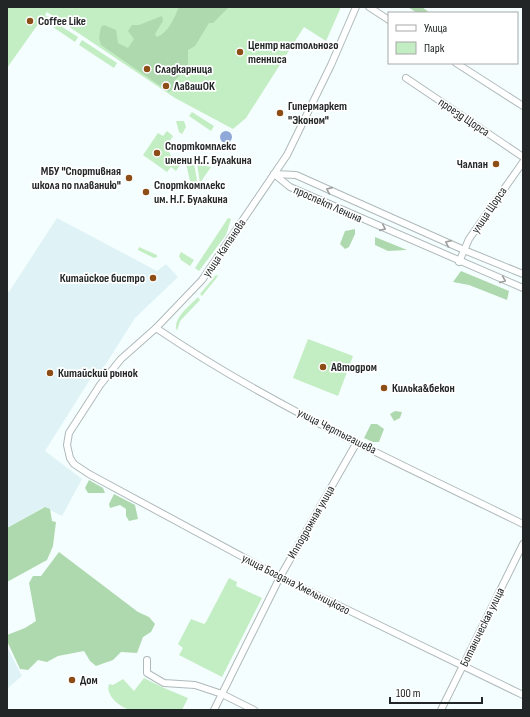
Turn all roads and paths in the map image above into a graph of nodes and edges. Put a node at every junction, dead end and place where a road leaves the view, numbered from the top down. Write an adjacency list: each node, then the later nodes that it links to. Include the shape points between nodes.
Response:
1 (356, 7): 9 (street, улица Катанова, via 299,132)
2 (369, 7): 3 (street)
3 (388, 19)
4 (458, 64): 6 (street)
5 (406, 78): 7 (street, проезд Щорса)
6 (523, 106)
7 (523, 157)
8 (523, 162): 10 (street, улица Щорса)
9 (274, 174): 10 (street, проспект Ленина, one-way to 9, via 296,175); 11 (street, проспект Ленина, one-way to 11, via 290,187); 14 (street, улица Катанова, via 202,280)
10 (464, 250): 11 (street, улица Щорса); 12 (street, проспект Ленина)
11 (459, 262): 13 (street, проспект Ленина, one-way to 13)
12 (523, 274)
13 (523, 288)
14 (156, 328): 15 (street, улица Чертыгашева, via 234,376); 16 (street, улица Катанова, via 121,359 100,385 69,432 67,445)
15 (357, 442): 17 (street, улица Чертыгашева); 19 (street, Ипподромная улица)
16 (74, 464): 19 (street, улица Богдана Хмельницкого)
17 (523, 524)
18 (523, 544): 21 (street, Ботаническая улица)
19 (280, 577): 21 (street, улица Богдана Хмельницкого); 22 (street, Ипподромная улица)
20 (147, 660): 22 (street, via 147,673 164,682 195,685)
21 (462, 666): 23 (street, улица Богдана Хмельницкого); 26 (street, Ботаническая улица)
22 (222, 694): 24 (street, Ипподромная улица); 25 (street)
23 (523, 695)
24 (214, 710)
25 (254, 710)
26 (441, 710)

